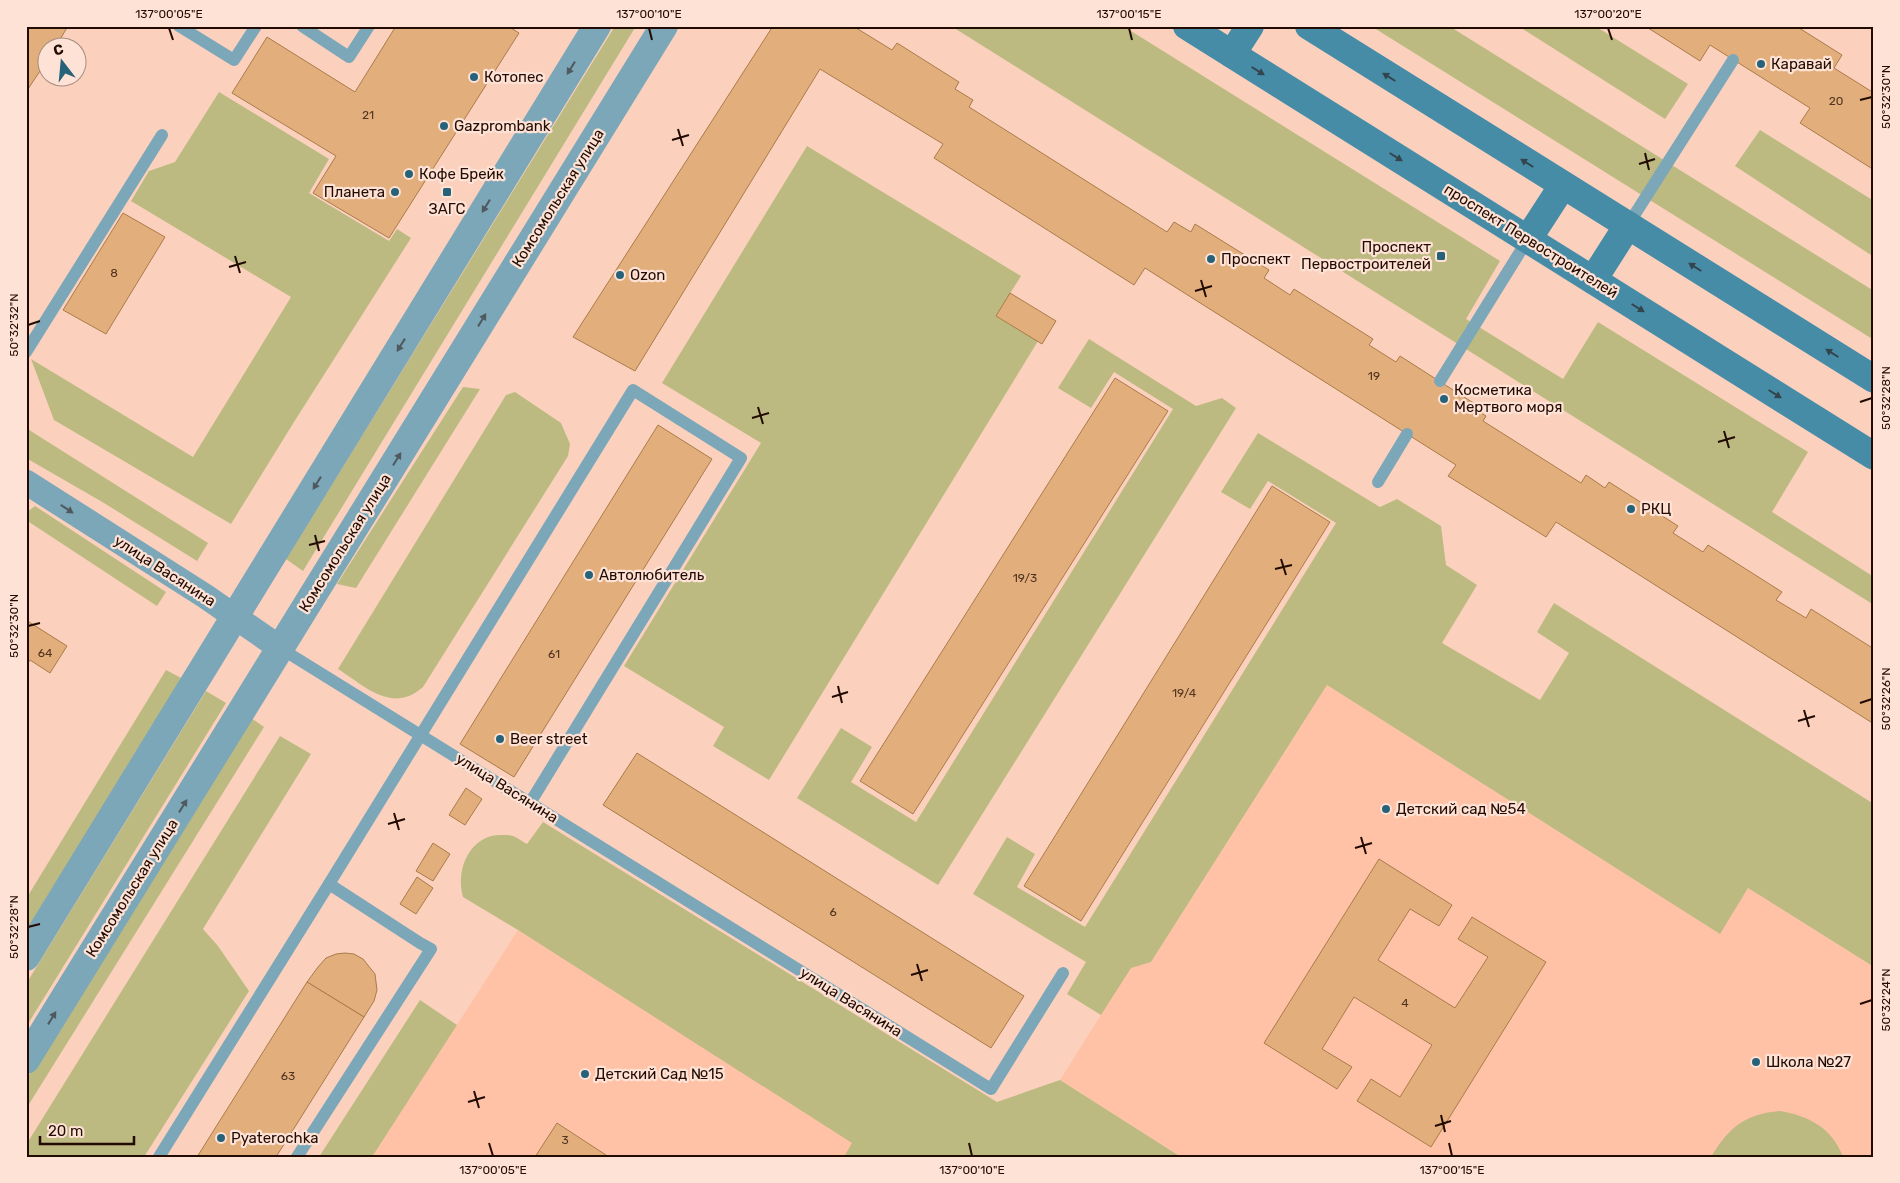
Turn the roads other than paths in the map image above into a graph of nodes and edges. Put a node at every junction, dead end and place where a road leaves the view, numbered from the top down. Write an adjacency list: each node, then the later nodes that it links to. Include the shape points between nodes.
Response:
1 (178, 26): 2 (lane, via 234,60)
2 (256, 26)
3 (302, 26): 4 (lane, via 349,56)
4 (369, 26)
5 (597, 26): 24 (street, one-way to 24)
6 (664, 26): 25 (street, Комсомольская улица, one-way to 6)
7 (1187, 26): 10 (main road, проспект Первостроителей)
8 (1250, 26): 10 (main road)
9 (1309, 26): 13 (main road, one-way to 9)
10 (1232, 54): 15 (main road, проспект Первостроителей, one-way to 15)
11 (1733, 60): 14 (lane)
12 (162, 135): 17 (lane)
13 (1563, 185): 14 (main road); 15 (main road)
14 (1628, 226): 16 (main road); 18 (main road, one-way to 14)
15 (1528, 239): 16 (main road, проспект Первостроителей); 19 (lane)
16 (1593, 280): 21 (main road, проспект Первостроителей, one-way to 21)
17 (26, 352)
18 (1874, 379)
19 (1440, 381)
20 (1407, 434): 23 (lane)
21 (1874, 456)
22 (26, 482): 24 (street, улица Васянина, one-way to 24)
23 (1378, 482)
24 (235, 617): 25 (street, улица Васянина); 29 (street)
25 (280, 648): 26 (lane, улица Васянина); 31 (street, Комсомольская улица, one-way to 25)
26 (421, 735): 27 (lane, улица Васянина); 27 (lane, via 633,390 741,458); 28 (lane)
27 (530, 802): 30 (lane, улица Васянина, via 991,1089)
28 (330, 884): 32 (lane); 33 (lane, via 431,949)
29 (26, 957)
30 (1063, 974)
31 (26, 1060)
32 (159, 1157)
33 (297, 1157)

